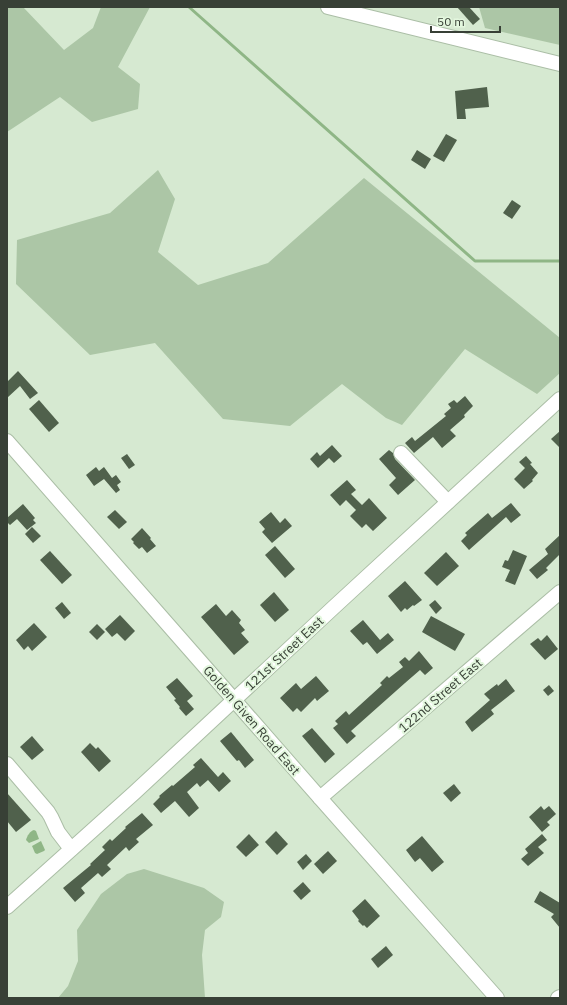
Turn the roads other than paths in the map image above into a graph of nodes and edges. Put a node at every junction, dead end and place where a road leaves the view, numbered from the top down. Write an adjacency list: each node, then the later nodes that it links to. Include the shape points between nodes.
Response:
1 (328, 7): 2 (street)
2 (560, 64)
3 (560, 399): 6 (street, 121st Street East)
4 (7, 441): 8 (street, Golden Given Road East)
5 (401, 453): 6 (street)
6 (448, 502): 8 (street, 121st Street East)
7 (560, 592): 10 (street, 122nd Street East)
8 (234, 700): 10 (street, Golden Given Road East); 11 (street, 121st Street East)
9 (7, 764): 11 (street, via 48,812 58,832)
10 (320, 798): 13 (street, Golden Given Road East)
11 (71, 849): 12 (street, 121st Street East)
12 (7, 907)
13 (497, 998)

